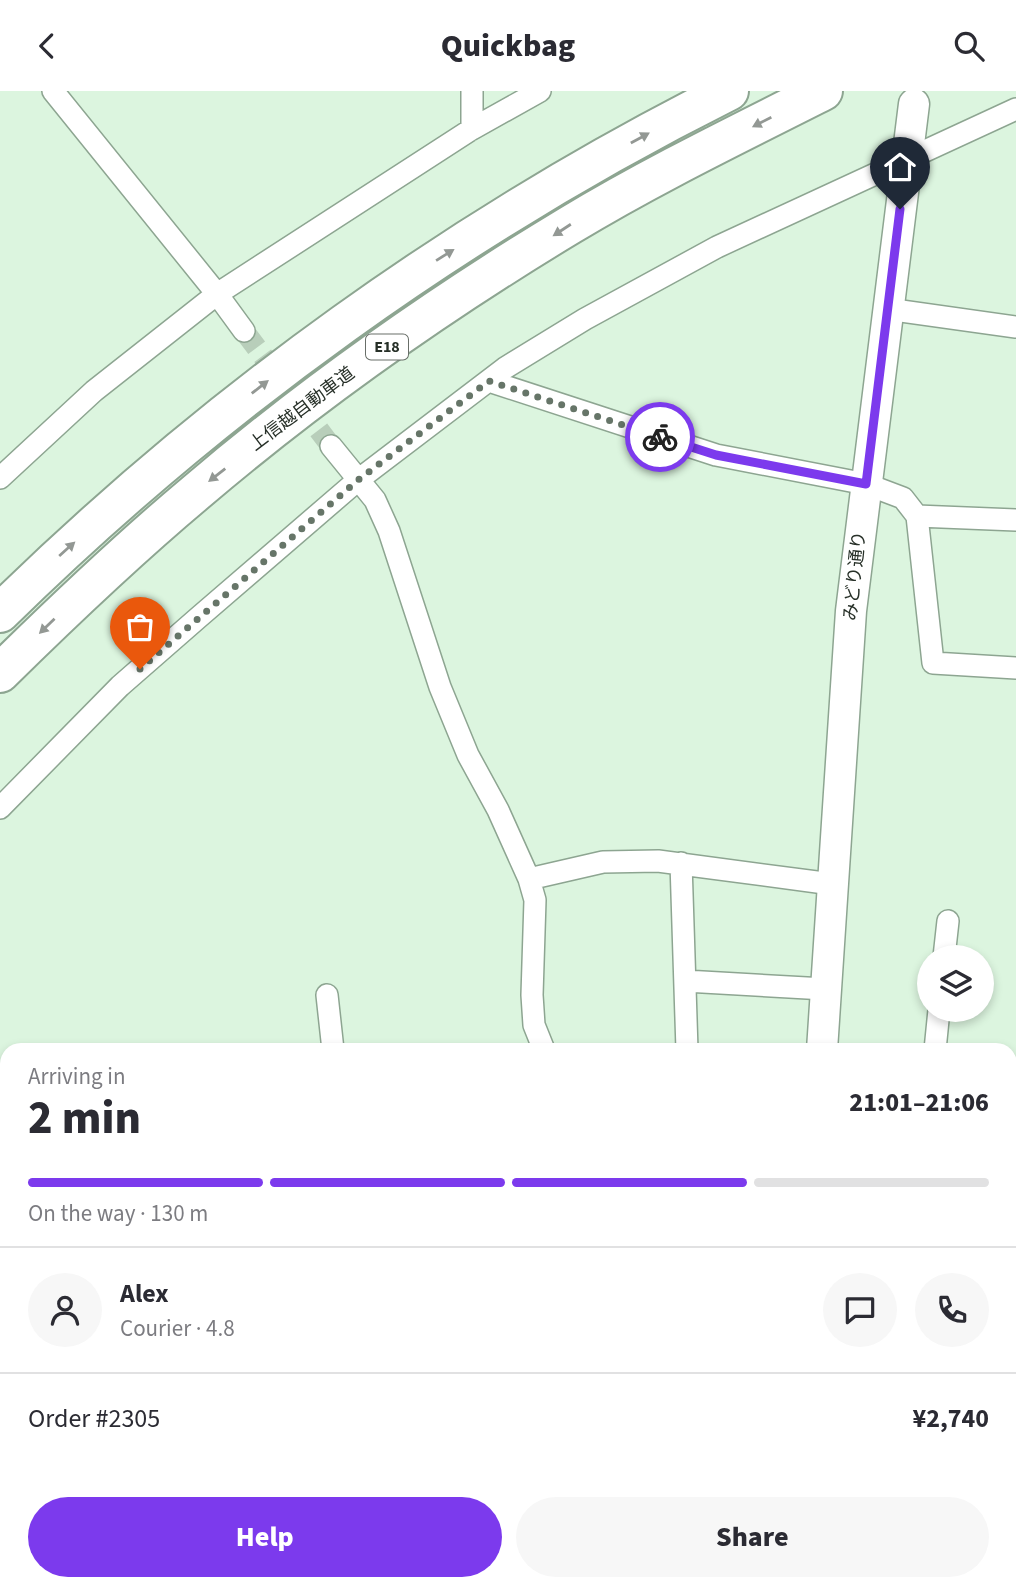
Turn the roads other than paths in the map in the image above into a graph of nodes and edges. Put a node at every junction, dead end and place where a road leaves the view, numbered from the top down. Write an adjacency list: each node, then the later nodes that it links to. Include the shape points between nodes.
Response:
1 (53, 91): 10 (street)
2 (472, 91): 8 (street)
3 (540, 91): 8 (street)
4 (729, 91): 21 (highway, E18, one-way to 4, via 162,464 307,351 412,276 549,189)
5 (823, 91): 23 (highway, 上信越自動車道 / E18, one-way to 23, via 706,149 570,225 318,395 196,492 84,590)
6 (914, 104): 9 (street, みどり通り)
7 (1016, 109): 9 (street)
8 (472, 129): 10 (street)
9 (907, 158): 11 (street, みどり通り); 14 (street, via 718,247 584,319)
10 (217, 294): 13 (street); 16 (street, via 94,391)
11 (887, 309): 12 (street); 18 (street, みどり通り)
12 (1016, 327)
13 (244, 331)
14 (489, 381): 17 (street); 18 (street, via 716,455)
15 (331, 446): 17 (street)
16 (0, 478)
17 (358, 480): 24 (street, via 120,686); 26 (street, via 375,500 389,531 440,687)
18 (866, 484): 19 (street, via 903,498); 27 (street, みどり通り, via 851,611)
19 (917, 516): 20 (street); 22 (street, via 933,663)
20 (1016, 520)
21 (0, 613)
22 (1016, 668)
23 (0, 673)
24 (0, 808)
25 (681, 863): 26 (street, via 603,862); 27 (street); 30 (street)
26 (529, 879): 35 (street, via 536,900 534,1025)
27 (832, 884): 31 (street, みどり通り)
28 (948, 921): 29 (street)
29 (945, 945)
30 (685, 981): 31 (street); 36 (street)
31 (825, 989): 37 (street, みどり通り)
32 (327, 995): 34 (street)
33 (938, 1022): 38 (street)
34 (332, 1043)
35 (541, 1043)
36 (687, 1043)
37 (822, 1043)
38 (936, 1043)

